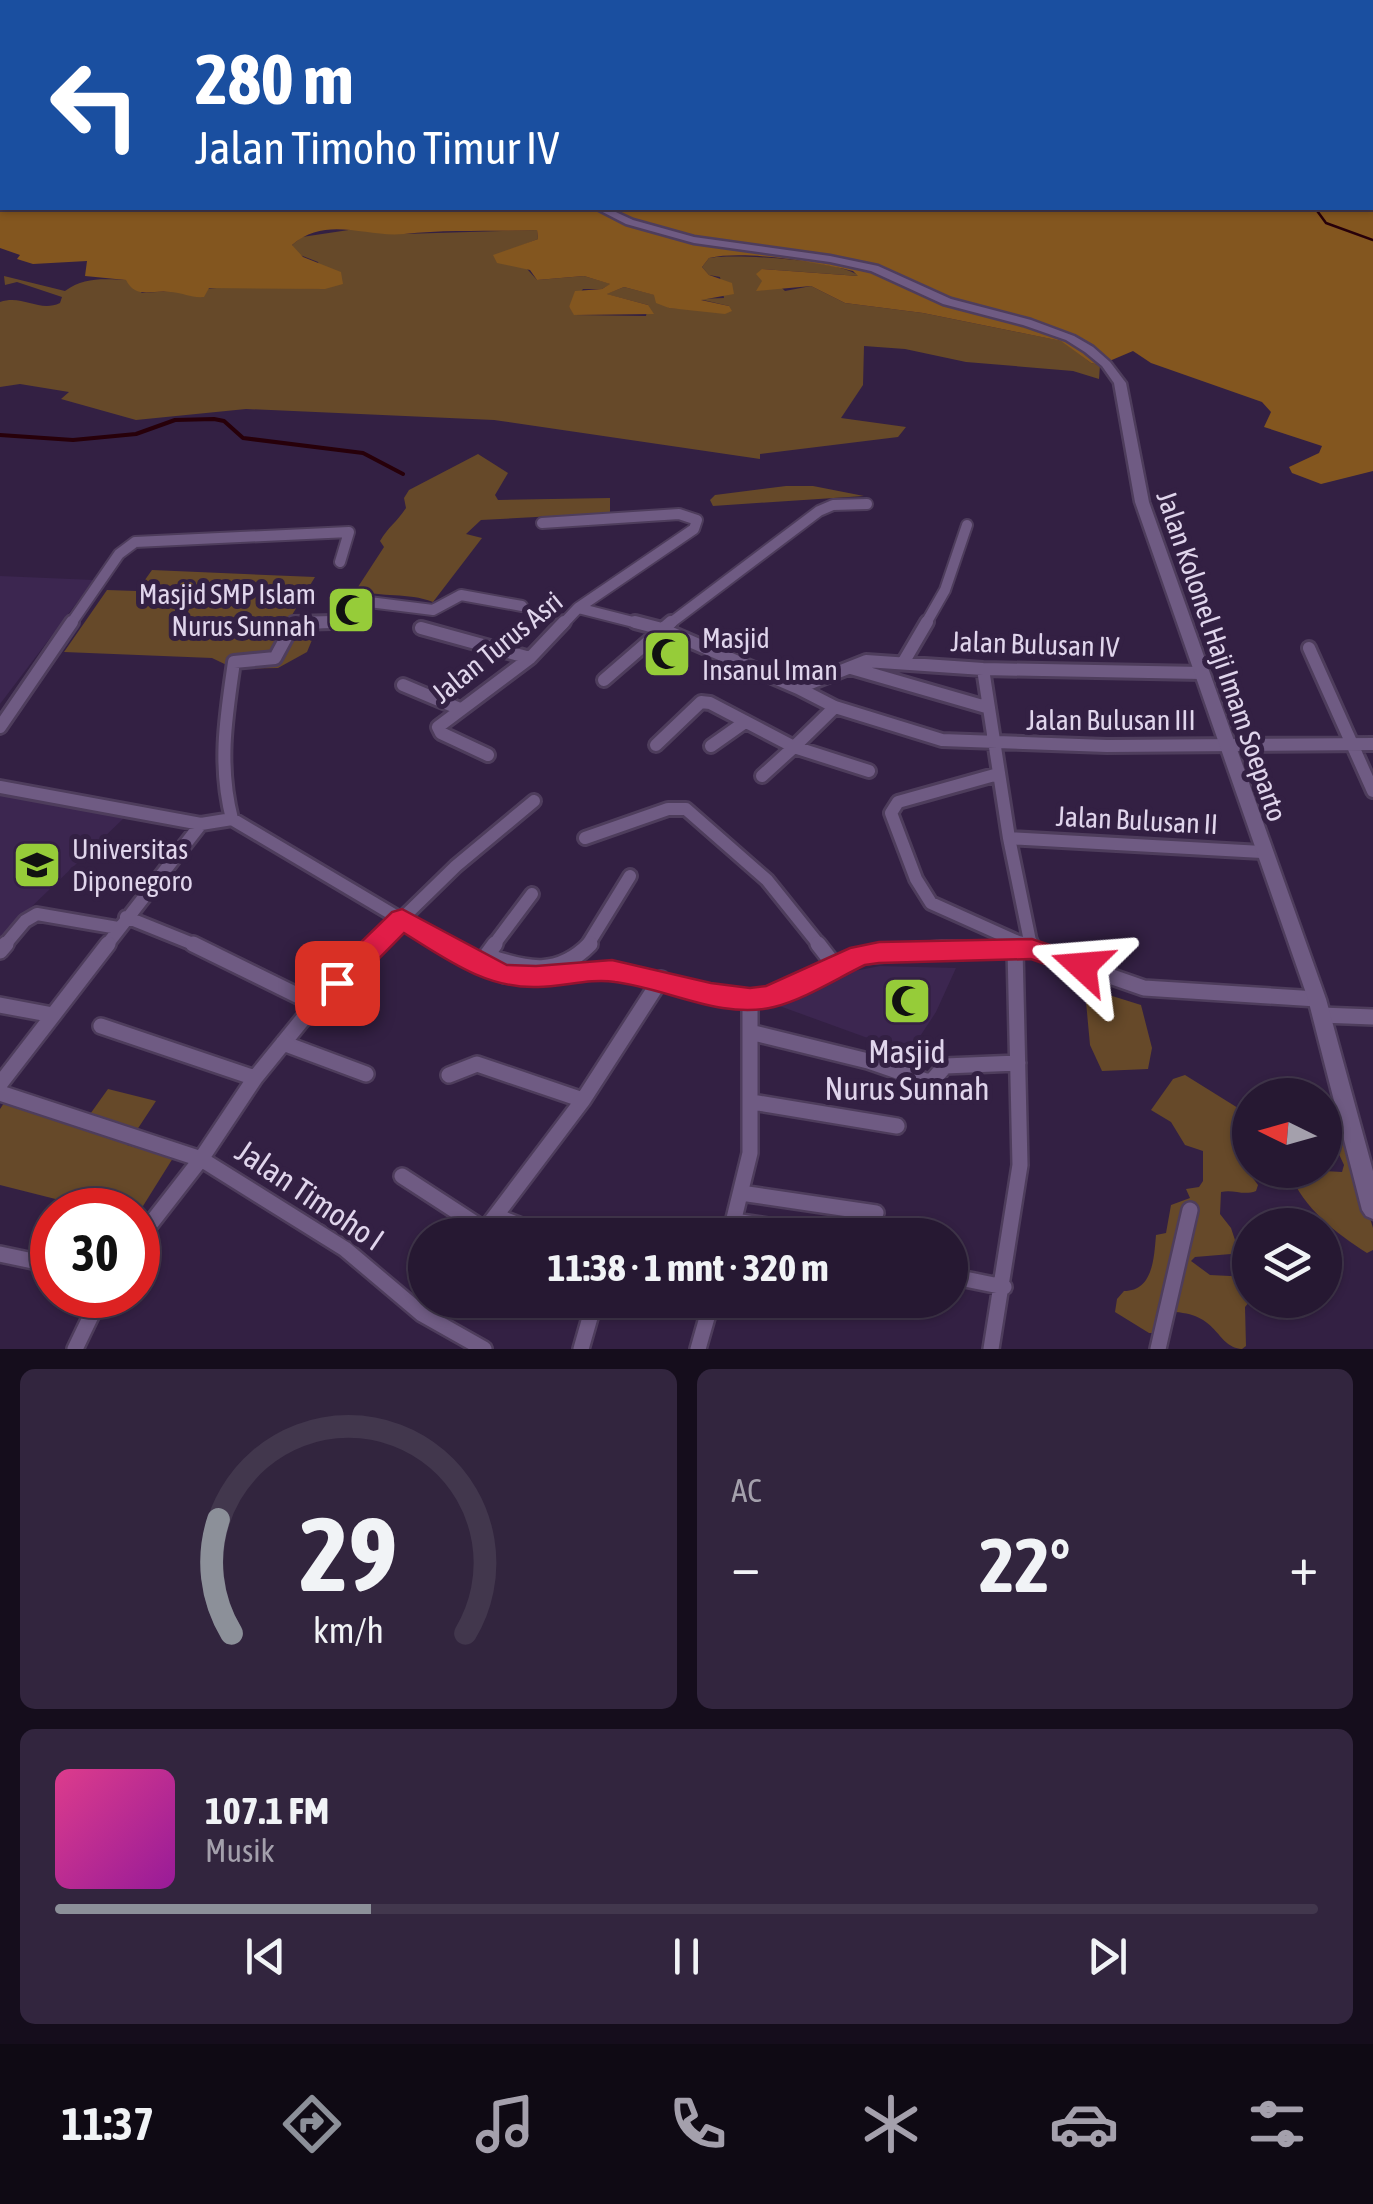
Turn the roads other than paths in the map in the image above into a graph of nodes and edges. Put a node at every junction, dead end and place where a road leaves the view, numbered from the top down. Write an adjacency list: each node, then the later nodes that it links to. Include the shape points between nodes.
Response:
1 (607, 210): 15 (main road, Jalan Kolonel Haji Imam Soeparto, via 711,242 874,268 961,307 1044,328 1099,355 1120,383 1142,502)
2 (867, 504): 9 (street, via 818,511)
3 (542, 523): 7 (street, via 680,514 698,520)
4 (968, 525): 12 (street, via 945,590)
5 (340, 562): 23 (street, via 349,532 135,542 119,554)
6 (522, 606): 38 (street, via 461,595 434,610 353,600 338,622 294,623 275,658 234,662 223,738)
7 (578, 608): 9 (street, Jalan Turus Asri); 11 (street, Jalan Turus Asri)
8 (420, 628): 11 (street)
9 (662, 628): 16 (street); 18 (street, Jalan Turus Asri)
10 (1309, 648): 25 (street)
11 (530, 658): 21 (street, Jalan Turus Asri)
12 (903, 663): 13 (street, Jalan Bulusan IV); 14 (street, Jalan Bulusan IV)
13 (847, 666): 18 (street); 20 (street)
14 (983, 669): 15 (street, Jalan Bulusan IV); 20 (street)
15 (1202, 673): 28 (main road, Jalan Kolonel Haji Imam Soeparto)
16 (604, 680)
17 (403, 685): 21 (street)
18 (798, 688): 19 (street, Jalan Turus Asri)
19 (834, 707): 24 (street, Jalan Bulusan III, via 927,738); 30 (street)
20 (986, 708): 24 (street)
21 (460, 710): 31 (street, Jalan Turus Asri, via 438,727)
22 (745, 722): 27 (street, via 701,702); 29 (street); 30 (street)
23 (0, 727)
24 (994, 744): 28 (street, Jalan Bulusan III); 33 (street)
25 (1354, 744): 26 (street, Jalan Bulusan III); 28 (street, Jalan Bulusan III); 36 (street)
26 (1373, 744)
27 (656, 745)
28 (1228, 745): 42 (main road, Jalan Kolonel Haji Imam Soeparto)
29 (711, 746)
30 (794, 747): 32 (street); 34 (street)
31 (488, 755)
32 (869, 771)
33 (998, 774): 41 (street); 47 (street, via 898,802 891,813 931,903)
34 (762, 776)
35 (0, 786): 39 (street)
36 (1373, 790)
37 (534, 801): 45 (street)
38 (232, 820): 39 (street); 45 (street)
39 (201, 824): 46 (street)
40 (585, 838): 50 (street, via 668,808 686,808 767,880)
41 (1009, 838): 42 (street, Jalan Bulusan II); 47 (street)
42 (1262, 852): 55 (main road, Jalan Kolonel Haji Imam Soeparto)
43 (630, 876): 49 (street, via 579,960 522,969)
44 (532, 894): 49 (street)
45 (402, 919): 49 (street); 53 (street)
46 (122, 923): 48 (street, via 37,914); 53 (street, via 177,936); 56 (street)
47 (1024, 949): 50 (street, via 879,952); 55 (street, via 1144,988); 61 (street)
48 (0, 951)
49 (483, 960): 51 (street, via 506,975 612,970)
50 (836, 966): 52 (street, via 770,997)
51 (660, 979): 52 (street); 67 (street)
52 (750, 999): 59 (street)
53 (316, 1004): 60 (street)
54 (0, 1005): 56 (street)
55 (1319, 1007): 57 (street); 70 (main road, Jalan Kolonel Haji Imam Soeparto)
56 (53, 1015): 65 (street)
57 (1373, 1016)
58 (101, 1026): 64 (street)
59 (750, 1032): 61 (street, via 926,1081 945,1066); 68 (street)
60 (283, 1043): 62 (street); 64 (street)
61 (1018, 1063): 84 (street, via 1018,1196)
62 (366, 1074)
63 (448, 1075): 67 (street, via 477,1064)
64 (254, 1078): 71 (street)
65 (0, 1084)
66 (0, 1093): 71 (street, Jalan Timoho I)
67 (583, 1100): 79 (street)
68 (752, 1102): 69 (street); 73 (street)
69 (897, 1126)
70 (1366, 1158): 75 (main road, Jalan Kolonel Haji Imam Soeparto)
71 (201, 1159): 76 (street); 85 (street, Jalan Timoho I)
72 (402, 1176): 78 (street)
73 (741, 1192): 77 (street); 80 (street)
74 (1190, 1210): 95 (street)
75 (1373, 1210)
76 (160, 1212)
77 (876, 1213)
78 (472, 1218)
79 (494, 1218)
80 (734, 1218)
81 (0, 1254): 82 (street)
82 (30, 1260)
83 (968, 1280): 84 (street)
84 (1004, 1287): 94 (street)
85 (408, 1293)
86 (90, 1318): 90 (street)
87 (442, 1318): 91 (street, Jalan Timoho I)
88 (590, 1318): 92 (street)
89 (707, 1318): 93 (street)
90 (76, 1349)
91 (484, 1349)
92 (581, 1349)
93 (698, 1349)
94 (991, 1349)
95 (1158, 1349)

